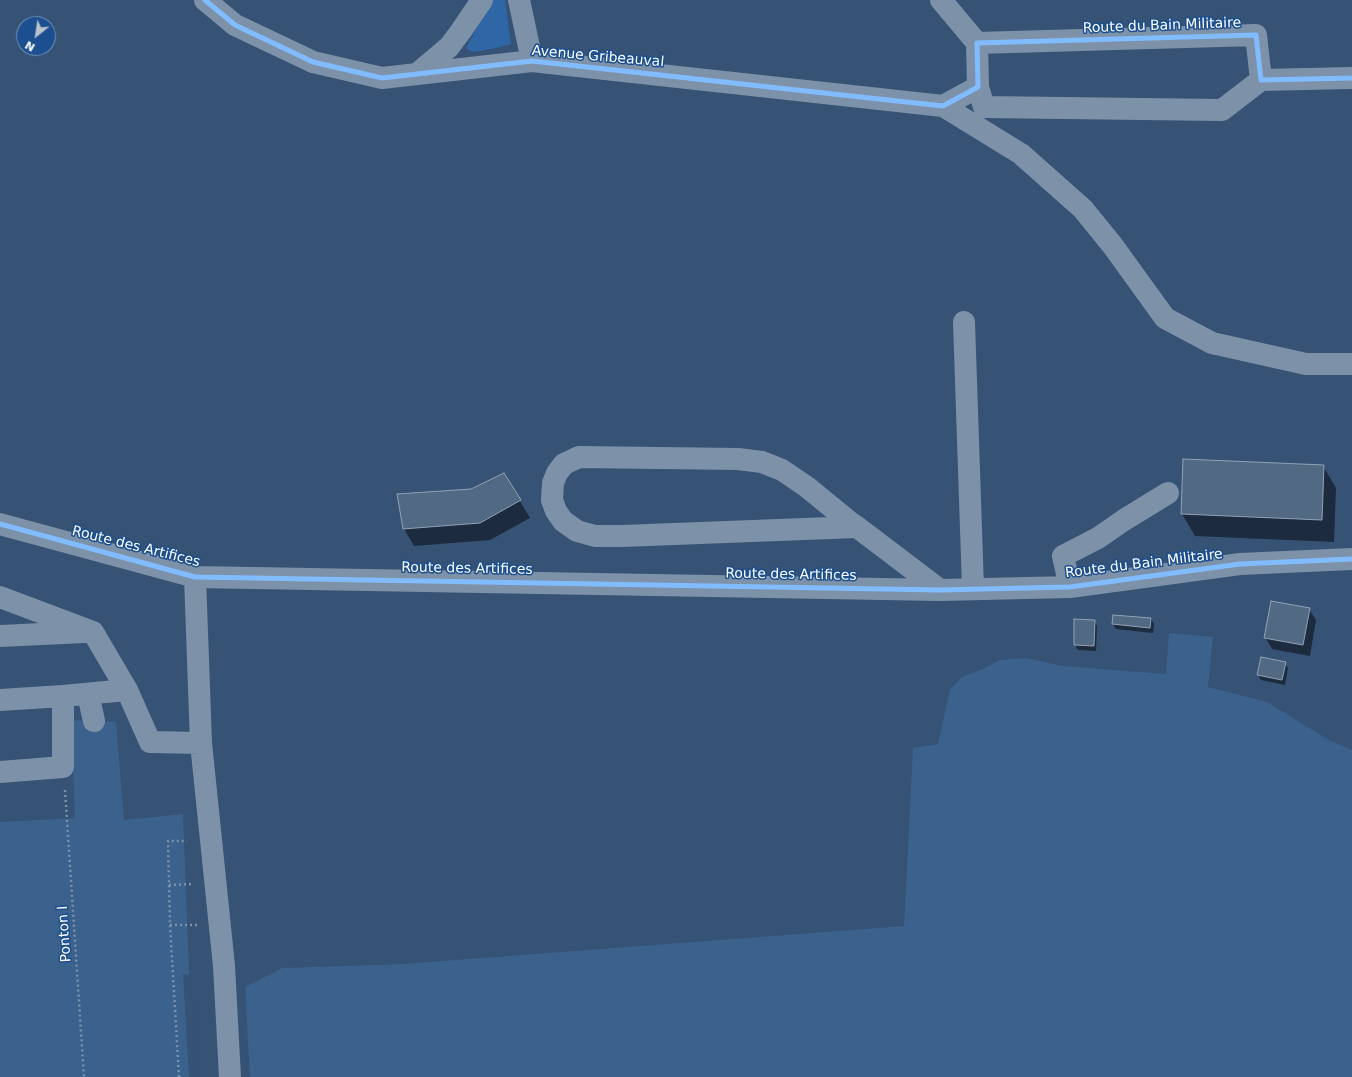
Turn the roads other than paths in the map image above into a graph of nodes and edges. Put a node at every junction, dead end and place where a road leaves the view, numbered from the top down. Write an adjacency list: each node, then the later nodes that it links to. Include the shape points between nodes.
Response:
1 (205, 0): 7 (street, Avenue Gribeauval, via 235,25 313,62 382,78)
2 (482, 0): 7 (street, via 449,47)
3 (519, 0): 6 (street)
4 (941, 0): 5 (street)
5 (977, 43): 9 (street, Route du Bain Militaire, via 1256,35); 10 (street)
6 (532, 61): 7 (street, Avenue Gribeauval); 11 (street, Avenue Gribeauval)
7 (417, 74)
8 (1352, 78): 9 (street)
9 (1261, 80): 10 (street, via 1222,110 984,107)
10 (978, 86): 11 (street)
11 (943, 106): 13 (street, via 1021,154 1083,209 1113,246 1164,318 1212,343 1306,364)
12 (964, 322): 20 (street)
13 (1352, 364)
14 (1168, 493): 19 (street, via 1098,538 1063,556)
15 (0, 524): 18 (street, Route des Artifices)
16 (856, 527): 16 (street, via 807,487 782,470 762,462 579,457 564,464 553,483 552,500 563,521 577,531 595,536); 21 (street)
17 (1352, 559): 19 (street, Route du Bain Militaire, via 1240,564)
18 (195, 577): 21 (street, Route des Artifices); 30 (street)
19 (1070, 586): 20 (street, Route du Bain Militaire)
20 (973, 588): 21 (street, Route du Bain Militaire)
21 (940, 590)
22 (0, 597): 23 (street)
23 (93, 632): 24 (street); 25 (street)
24 (0, 636)
25 (127, 690): 26 (street); 30 (street, via 150,742)
26 (88, 694): 27 (street); 29 (street)
27 (63, 696): 28 (street); 31 (street, via 63,767)
28 (0, 700)
29 (94, 721)
30 (201, 742): 32 (street, via 224,966)
31 (0, 772)
32 (230, 1077)

